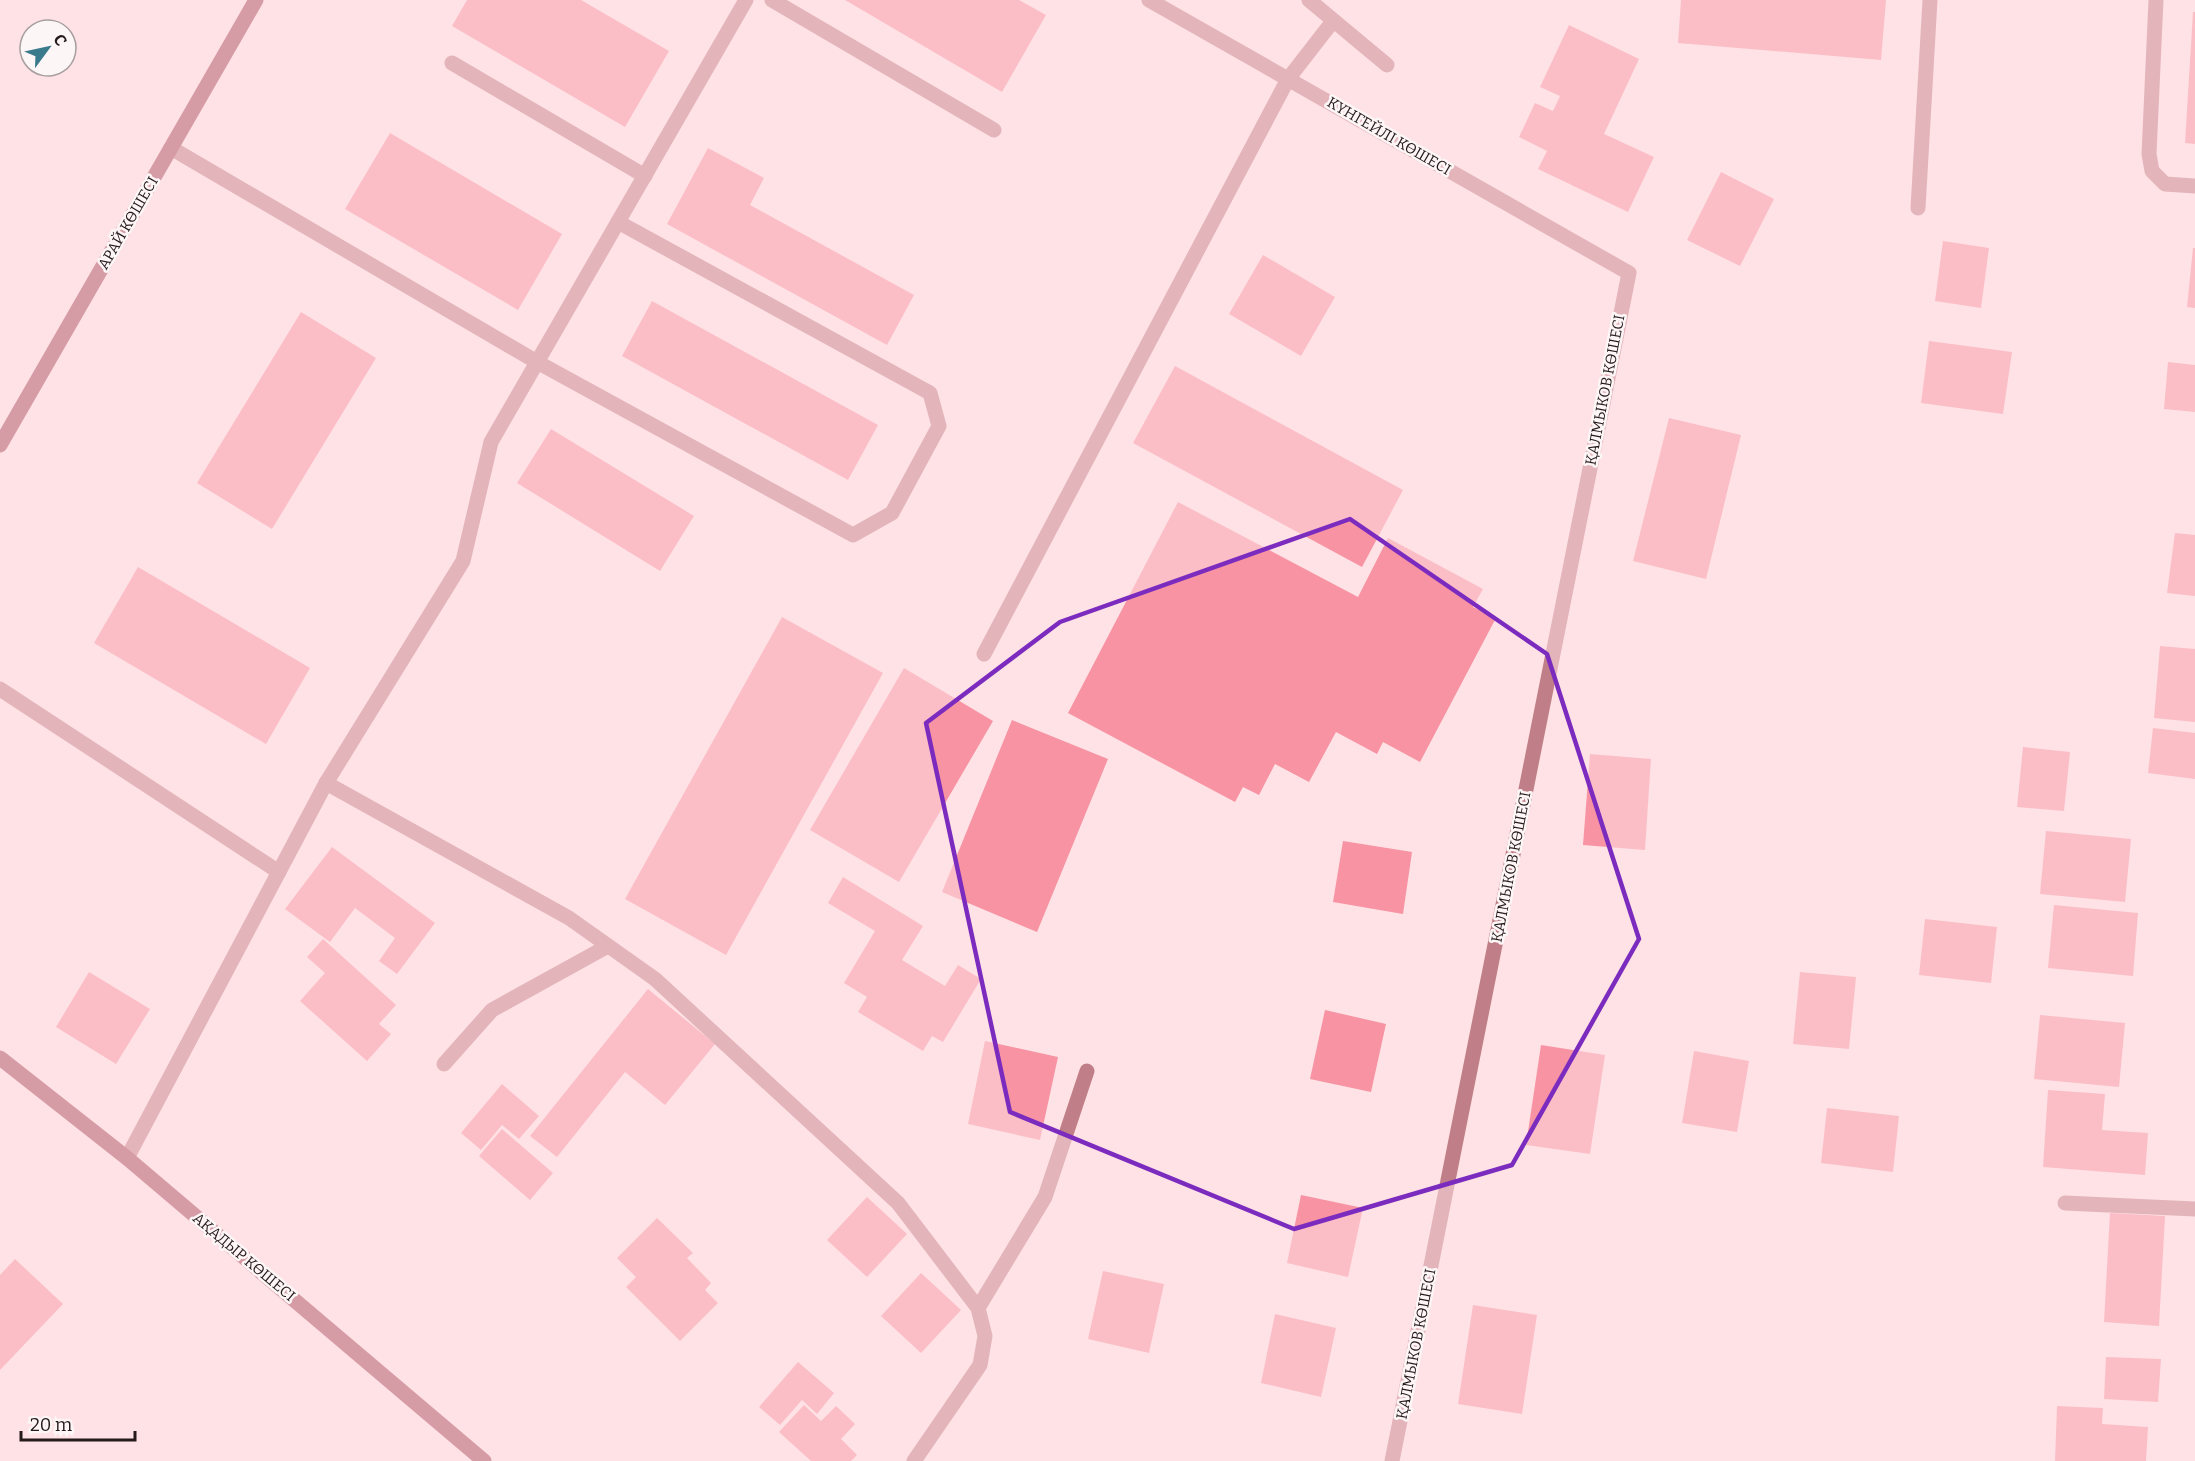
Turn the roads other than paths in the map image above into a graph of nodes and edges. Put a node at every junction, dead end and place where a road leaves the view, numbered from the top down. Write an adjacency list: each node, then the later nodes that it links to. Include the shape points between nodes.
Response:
1 (256, 0): 13 (street, АРАЙ КӨШЕСІ)
2 (746, 0): 14 (street)
3 (772, 0): 12 (street)
4 (1149, 0): 11 (street, КҮНГЕЙЛІ КӨШЕСІ)
5 (1310, 0): 8 (street)
6 (1930, 0): 16 (street)
7 (2156, 0): 15 (street, via 2149,154 2152,171 2164,184)
8 (1333, 21): 10 (street); 11 (street)
9 (452, 63): 14 (street)
10 (1387, 65)
11 (1288, 79): 18 (street, КҮНГЕЙЛІ КӨШЕСІ); 21 (street)
12 (994, 130)
13 (171, 148): 19 (street); 20 (street, АРАЙ КӨШЕСІ)
14 (645, 176): 17 (street)
15 (2195, 186)
16 (1918, 208)
17 (618, 222): 19 (street); 19 (street, via 930,393 939,426 892,513 853,535)
18 (1629, 273): 35 (street, ҚАЛМЫКОВ КӨШЕСІ)
19 (537, 362): 23 (street, via 491,442 462,561)
20 (0, 445)
21 (984, 654)
22 (0, 688): 24 (street)
23 (326, 783): 24 (street); 25 (street, via 569,918)
24 (279, 872): 29 (street)
25 (608, 946): 27 (street, via 492,1010); 32 (street, via 655,979 898,1203)
26 (0, 1058): 29 (street, АҚАДЫР КӨШЕСІ)
27 (444, 1064)
28 (1087, 1071): 32 (street, via 1045,1197)
29 (127, 1158): 33 (street, АҚАДЫР КӨШЕСІ)
30 (2065, 1203): 31 (street)
31 (2195, 1209)
32 (978, 1308): 34 (street, via 985,1336 980,1365)
33 (484, 1461)
34 (914, 1461)
35 (1392, 1461)

